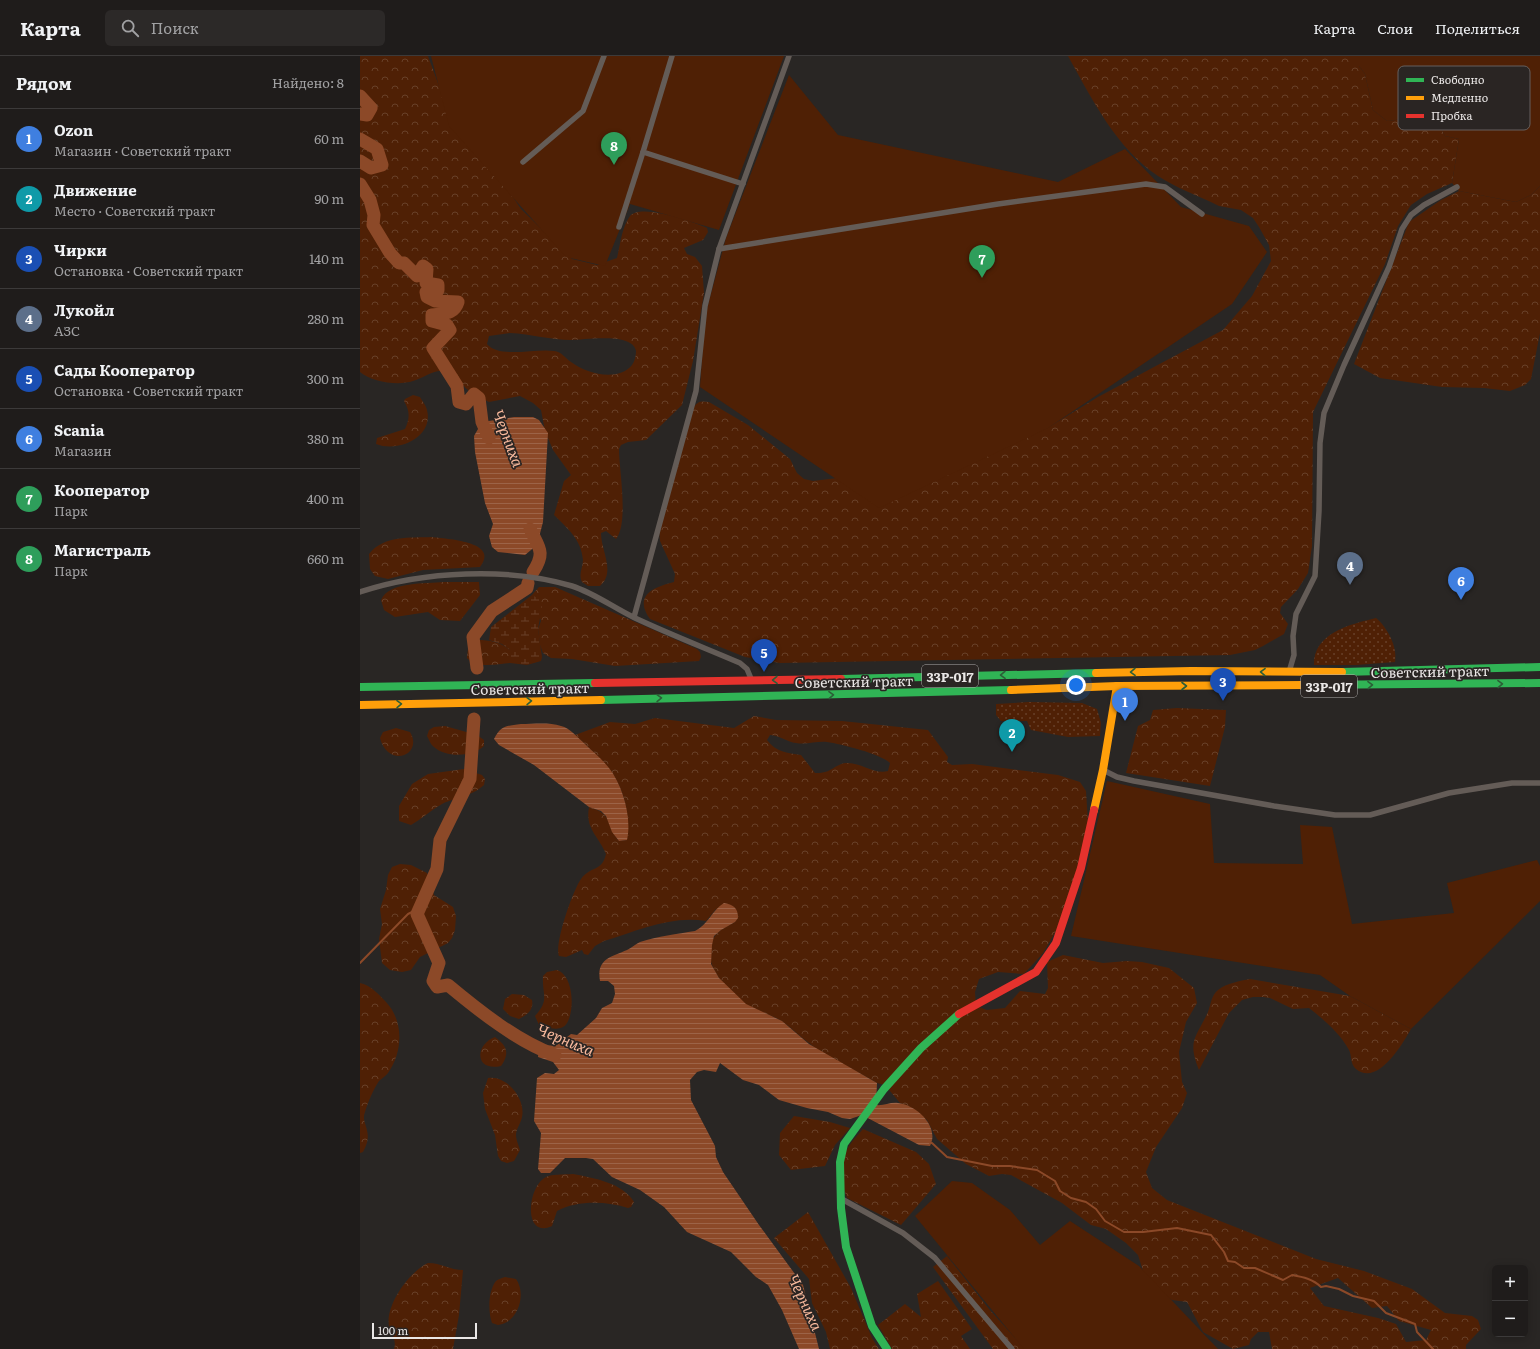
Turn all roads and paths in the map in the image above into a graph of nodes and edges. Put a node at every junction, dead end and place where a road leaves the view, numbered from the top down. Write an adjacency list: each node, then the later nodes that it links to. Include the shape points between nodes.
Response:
1 (604, 56): 5 (street, via 583,111)
2 (672, 56): 4 (street)
3 (789, 56): 6 (street)
4 (643, 152): 6 (street); 9 (street)
5 (523, 162)
6 (743, 184): 10 (street)
7 (1456, 187): 14 (street, via 1411,215 1402,229 1389,267 1324,412 1320,443 1315,576 1296,614 1294,655)
8 (1202, 214): 10 (street, via 1165,187 1146,184 998,204)
9 (619, 227)
10 (719, 249): 12 (street, via 705,306 696,391)
11 (360, 592): 12 (street, via 388,582 416,578 495,573 533,576 574,587)
12 (634, 618): 15 (street, via 740,663 747,669)
13 (1540, 667): 14 (main road, Советский тракт / 33Р-017)
14 (1290, 672): 15 (main road, Советский тракт / 33Р-017, one-way to 15, via 1191,671)
15 (752, 681): 17 (main road, Советский тракт / 33Р-017)
16 (1540, 683): 18 (main road, Советский тракт / 33Р-017, one-way to 16)
17 (360, 686)
18 (1118, 686): 19 (main road, Советский тракт / 33Р-017, one-way to 18); 20 (main road)
19 (360, 705)
20 (1104, 770): 21 (street, via 1117,777 1134,781 1335,815 1370,815 1449,793 1512,783); 22 (main road, via 1081,868 1056,943 1036,972 958,1015 921,1048 874,1103 844,1144 840,1162)
21 (1540, 783)
22 (840, 1198): 23 (main road, via 846,1247 872,1326); 24 (street, via 902,1233 935,1258)
23 (886, 1349)
24 (1012, 1349)

